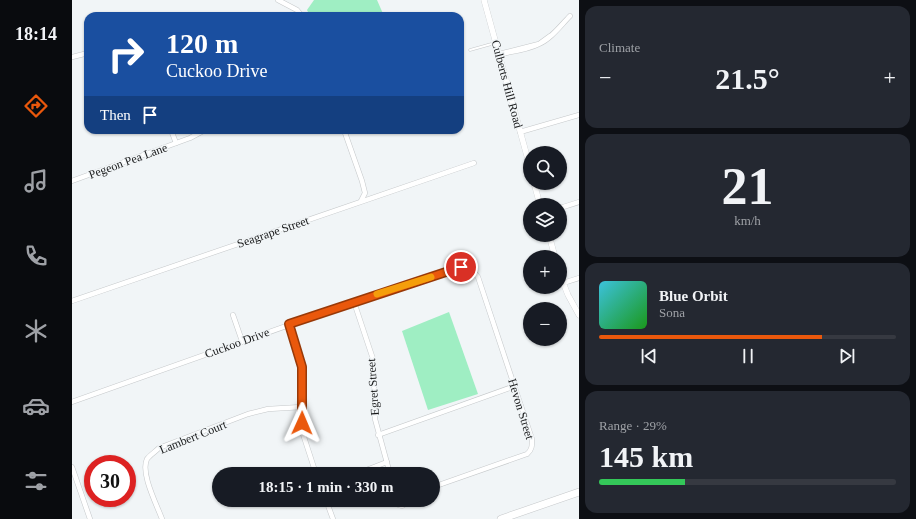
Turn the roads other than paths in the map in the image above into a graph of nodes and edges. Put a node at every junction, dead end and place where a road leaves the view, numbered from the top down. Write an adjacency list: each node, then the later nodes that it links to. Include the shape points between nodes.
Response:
1 (278, 0): 3 (street)
2 (484, 0): 5 (street, Culberts Hill Road)
3 (299, 12)
4 (570, 16): 8 (street, via 539,44)
5 (496, 43): 6 (lane); 8 (street, Culberts Hill Road)
6 (470, 50)
7 (84, 54): 9 (street)
8 (499, 54): 11 (street, Culberts Hill Road)
9 (72, 57)
10 (579, 115): 11 (street)
11 (520, 132): 16 (street, Culberts Hill Road)
12 (173, 134): 15 (street)
13 (198, 134): 15 (street, Pegeon Pea Lane)
14 (345, 134): 19 (street, via 365,193)
15 (176, 143): 18 (street, Pegeon Pea Lane)
16 (524, 146)
17 (474, 163): 19 (street, Seagrape Street)
18 (72, 181)
19 (361, 201): 26 (street, Seagrape Street)
20 (579, 202): 21 (street)
21 (567, 206)
22 (471, 269): 27 (street, Cuckoo Drive, via 461,267); 32 (street, Hevon Street, via 478,277)
23 (579, 278): 24 (street)
24 (567, 282)
25 (567, 293): 29 (street)
26 (72, 301)
27 (354, 302): 30 (street, Cuckoo Drive); 35 (street, Egret Street, via 373,359)
28 (233, 315): 31 (street)
29 (579, 315)
30 (289, 324): 31 (street, Cuckoo Drive); 34 (street, via 302,367)
31 (242, 341): 33 (street, Cuckoo Drive)
32 (514, 386): 35 (street); 41 (street, Hevon Street, via 532,439 531,451)
33 (72, 402)
34 (302, 407): 38 (street, via 303,434); 45 (street, Lambert Court, via 268,409 248,414 159,448 148,457 145,464)
35 (378, 434): 36 (street, Egret Street)
36 (387, 462): 39 (street); 40 (street, Egret Street)
37 (72, 467): 44 (street)
38 (314, 467)
39 (374, 467)
40 (388, 467)
41 (440, 485)
42 (579, 492): 47 (highway)
43 (329, 507): 46 (street)
44 (90, 519)
45 (162, 519)
46 (333, 519)
47 (501, 519)

